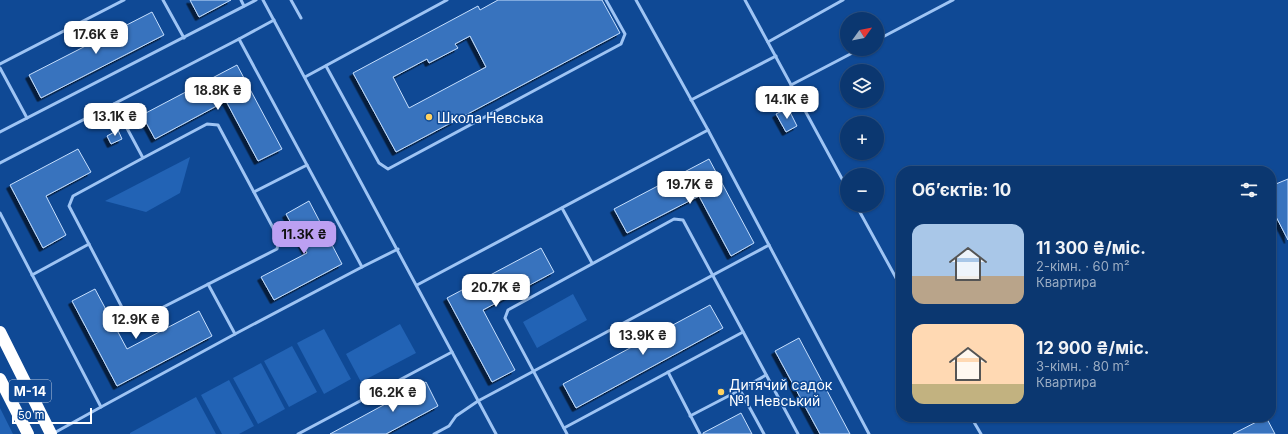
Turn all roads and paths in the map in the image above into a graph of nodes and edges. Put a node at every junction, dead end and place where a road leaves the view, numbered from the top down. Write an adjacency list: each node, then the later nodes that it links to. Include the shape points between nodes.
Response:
1 (124, 0): 22 (lane)
2 (164, 0): 17 (lane)
3 (241, 0): 13 (lane)
4 (256, 0): 13 (lane)
5 (263, 0): 15 (lane)
6 (291, 0): 14 (lane)
7 (447, 0): 23 (lane)
8 (606, 0): 23 (lane, via 625,34 621,44 388,169 379,163)
9 (636, 0): 27 (lane)
10 (745, 0): 19 (lane)
11 (843, 0): 19 (lane)
12 (953, 0): 16 (lane)
13 (244, 6): 17 (lane)
14 (301, 18)
15 (274, 20): 18 (lane); 25 (lane)
16 (884, 36)
17 (184, 38): 29 (lane)
18 (239, 39): 28 (lane); 34 (lane)
19 (768, 42): 20 (lane)
20 (776, 56): 26 (lane); 27 (lane)
21 (847, 56): 26 (lane)
22 (0, 64)
23 (326, 66): 25 (lane)
24 (0, 68): 29 (lane)
25 (305, 77): 42 (lane)
26 (792, 85): 35 (lane)
27 (691, 100): 30 (lane)
28 (114, 104): 32 (lane); 33 (lane)
29 (26, 118): 31 (lane)
30 (708, 130): 37 (lane); 41 (lane)
31 (0, 132)
32 (143, 158): 36 (lane, via 207,124 218,125); 40 (lane, via 73,196 69,206)
33 (0, 163)
34 (307, 165): 36 (lane); 44 (lane)
35 (840, 175)
36 (254, 192): 48 (lane, via 279,239 277,249)
37 (562, 208): 43 (lane); 49 (lane)
38 (860, 212): 47 (lane)
39 (0, 213): 45 (lane)
40 (89, 244): 45 (lane); 48 (lane, via 127,317 138,320)
41 (769, 245): 46 (lane); 74 (lane)
42 (398, 249): 44 (lane); 49 (lane)
43 (592, 264): 46 (lane, via 674,219 683,220); 55 (lane, via 508,310 506,318)
44 (362, 267): 52 (lane)
45 (32, 275): 61 (lane)
46 (713, 275): 51 (lane); 55 (lane)
47 (896, 278)
48 (208, 284): 52 (lane)
49 (416, 285): 54 (lane)
50 (0, 332): 53 (highway, М-14)
51 (743, 332): 56 (lane); 57 (lane)
52 (235, 334): 61 (lane)
53 (4, 349): 66 (highway, М-14)
54 (452, 352): 60 (lane); 67 (lane)
55 (534, 371): 60 (lane); 64 (lane)
56 (668, 372): 62 (lane); 64 (lane)
57 (766, 375): 59 (lane); 73 (lane)
58 (0, 379): 65 (highway, М-14)
59 (740, 390): 62 (lane); 72 (lane)
60 (478, 401): 68 (lane, via 456,416 449,426); 69 (lane)
61 (101, 407): 66 (lane)
62 (690, 416): 71 (lane)
63 (974, 422): 75 (lane)
64 (564, 428): 70 (lane)
65 (25, 431)
66 (52, 434)
67 (298, 434)
68 (434, 434)
69 (496, 434)
70 (568, 434)
71 (700, 434)
72 (764, 434)
73 (798, 434)
74 (869, 434)
75 (981, 434)

